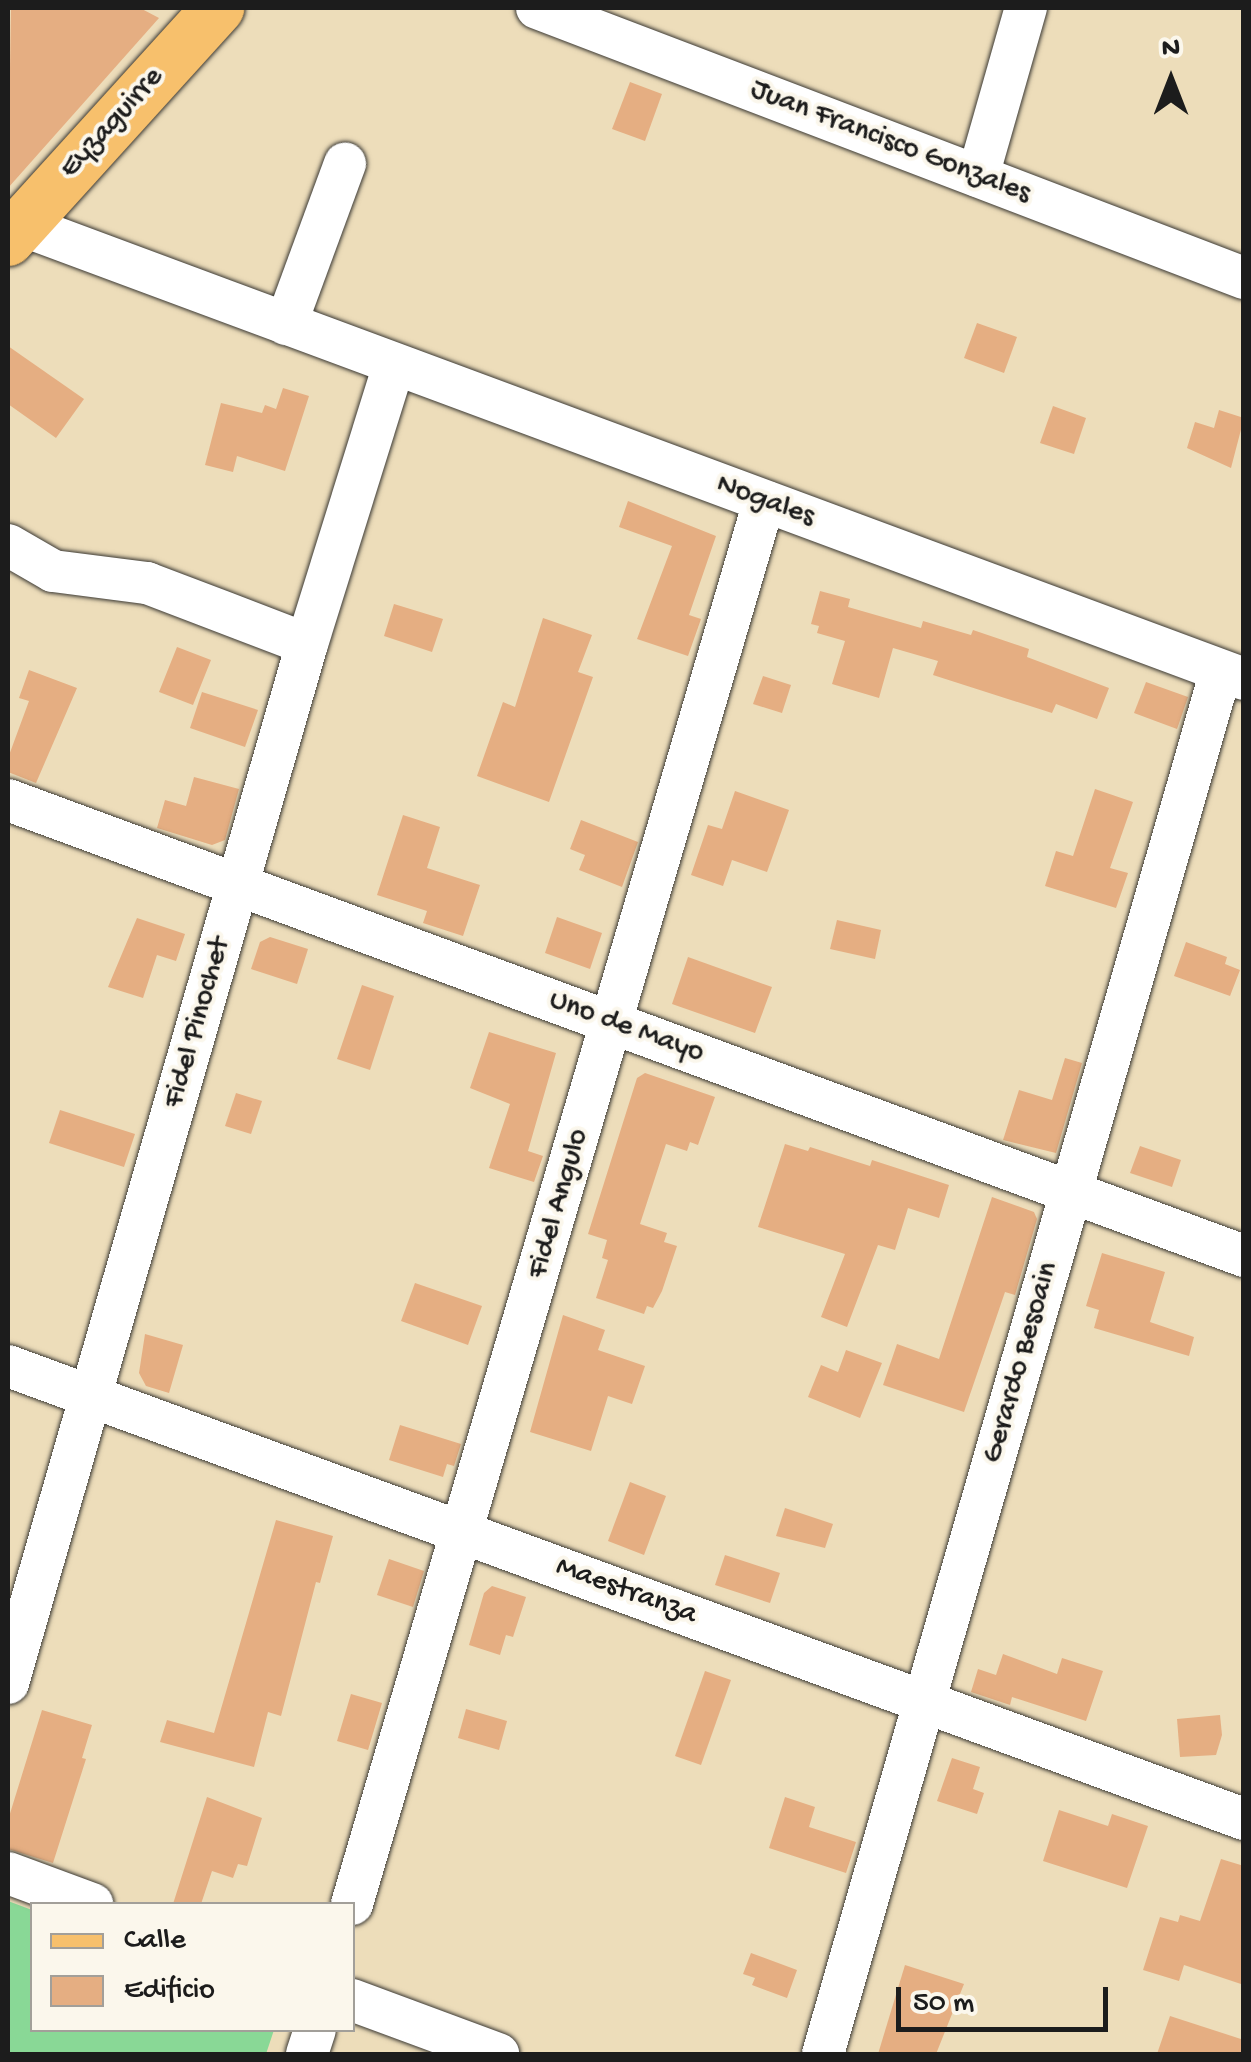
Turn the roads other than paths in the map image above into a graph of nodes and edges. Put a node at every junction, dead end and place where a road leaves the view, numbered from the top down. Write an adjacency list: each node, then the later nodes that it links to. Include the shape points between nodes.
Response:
1 (218, 8): 7 (main road, Eyzaguirre)
2 (537, 8): 4 (street, Juan Francisco Gonzales)
3 (1026, 8): 6 (street)
4 (628, 22): 6 (street, Juan Francisco Gonzales)
5 (345, 164): 9 (street)
6 (978, 176): 8 (street, Juan Francisco Gonzales)
7 (12, 229): 9 (street, Nogales)
8 (1244, 278)
9 (286, 324): 10 (street, Nogales)
10 (394, 364): 11 (street, Nogales); 13 (street, Fidel Pinochet)
11 (764, 502): 14 (street, Nogales); 17 (street, Fidel Angulo)
12 (8, 545): 13 (street, via 53,571 147,583)
13 (307, 644): 16 (street, Fidel Pinochet)
14 (1232, 675): 18 (street, Gerardo Besoain)
15 (8, 800): 16 (street, Uno de Mayo)
16 (240, 886): 17 (street, Uno de Mayo); 21 (street, Fidel Pinochet)
17 (613, 1023): 18 (street, Uno de Mayo); 22 (street, Fidel Angulo)
18 (1071, 1193): 19 (street, Uno de Mayo); 24 (street, Gerardo Besoain)
19 (1244, 1256)
20 (8, 1366): 21 (street, Maestranza)
21 (91, 1396): 22 (street, Maestranza); 23 (street, Fidel Pinochet)
22 (465, 1532): 24 (street, Maestranza); 30 (street, Fidel Angulo)
23 (8, 1683)
24 (924, 1703): 26 (street, Maestranza); 33 (street, Gerardo Besoain)
25 (1244, 1795): 26 (street)
26 (1190, 1800): 27 (street, Maestranza)
27 (1244, 1819)
28 (8, 1873): 29 (street)
29 (87, 1902)
30 (353, 1902)
31 (355, 2001): 32 (street)
32 (498, 2054)
33 (823, 2054)

